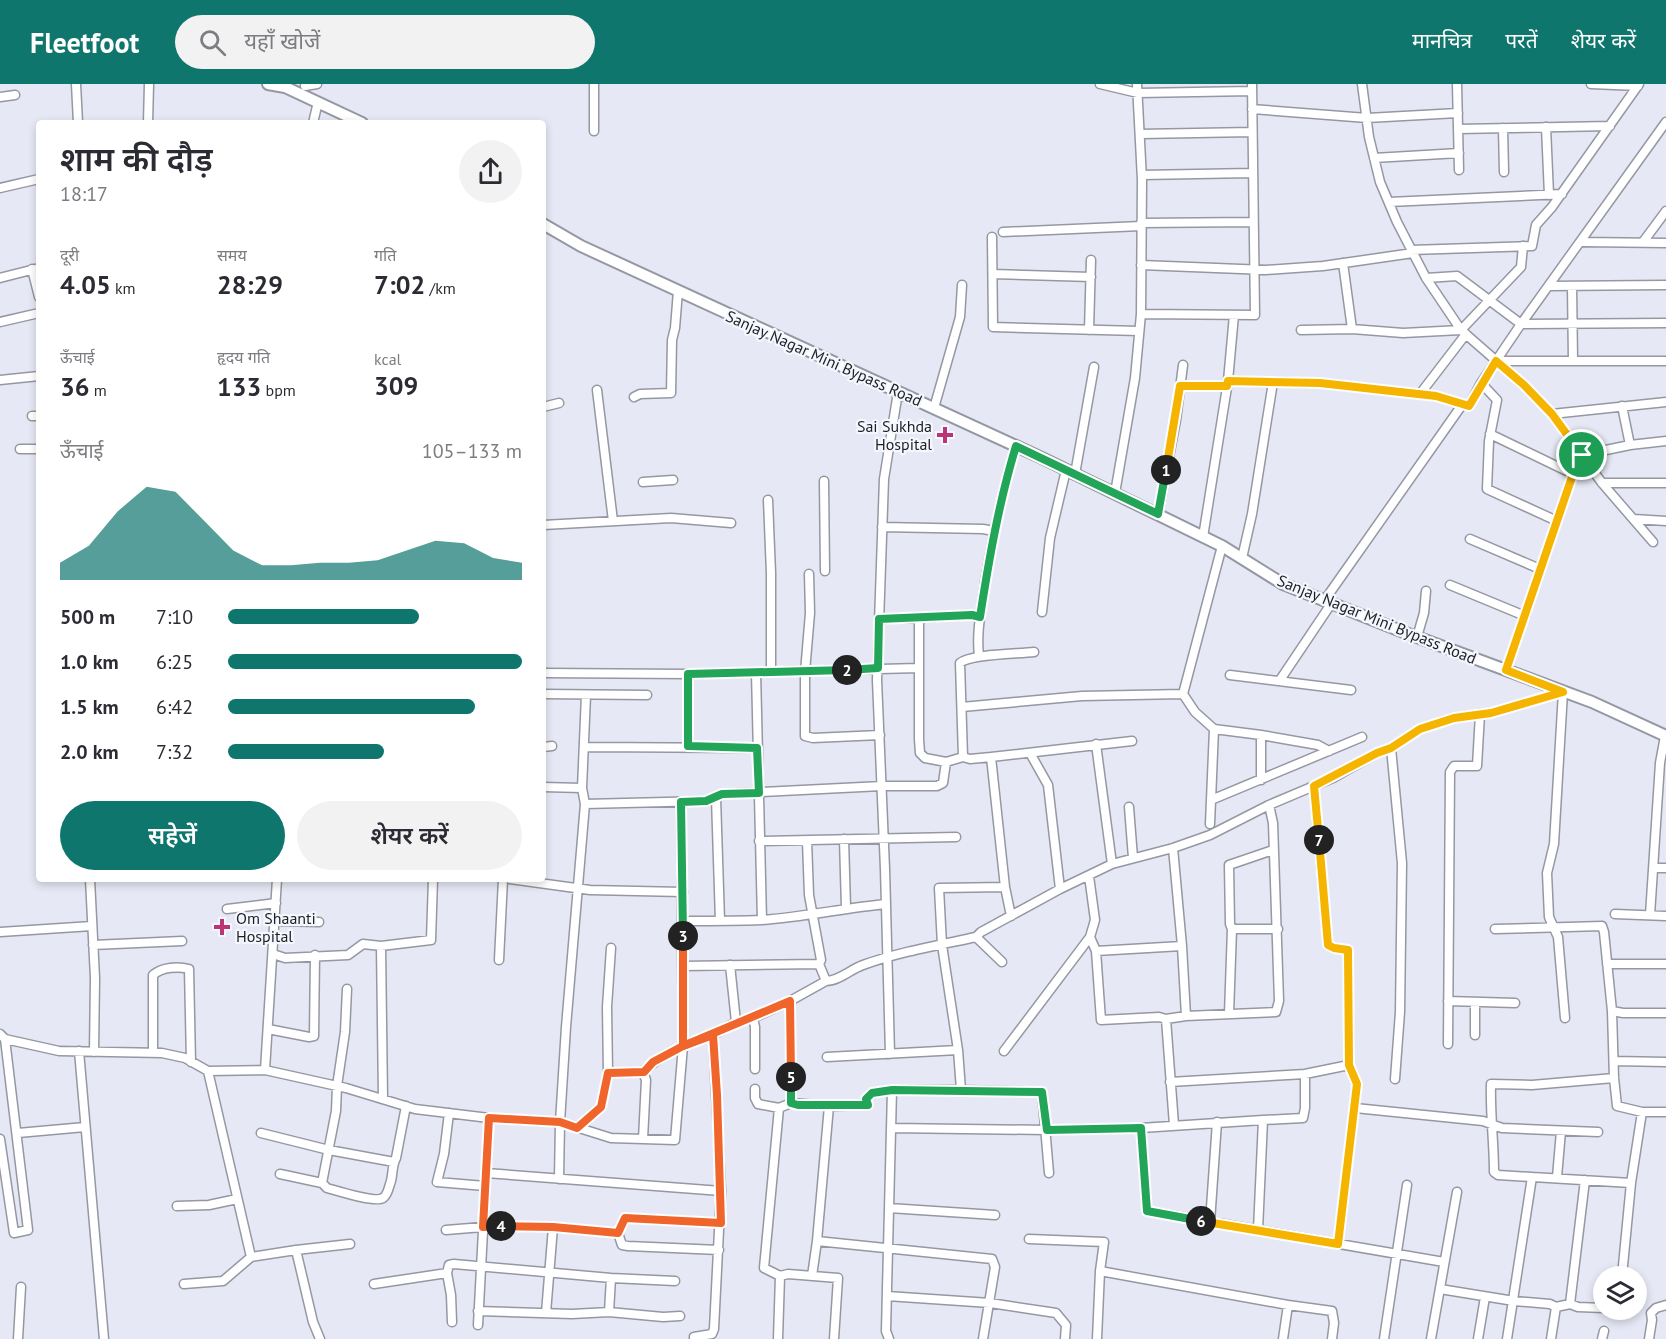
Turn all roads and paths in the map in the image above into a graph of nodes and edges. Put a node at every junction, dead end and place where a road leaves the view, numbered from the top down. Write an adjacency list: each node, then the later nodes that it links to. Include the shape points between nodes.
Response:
1 (76, 84): 20 (street)
2 (149, 84): 21 (street)
3 (268, 84): 11 (street)
4 (317, 84): 11 (street)
5 (594, 84): 29 (street)
6 (1100, 84): 12 (street)
7 (1362, 84): 19 (street)
8 (1457, 84): 18 (street)
9 (1591, 84): 10 (street)
10 (1639, 85): 25 (street)
11 (304, 88): 16 (street)
12 (1138, 88): 13 (street); 31 (street)
13 (1252, 88): 17 (street)
14 (15, 95): 15 (street)
15 (0, 97)
16 (318, 102): 22 (street); 23 (street)
17 (1252, 109): 19 (street); 30 (street)
18 (1458, 113): 19 (street); 28 (street)
19 (1367, 118): 33 (street)
20 (78, 120)
21 (148, 120)
22 (314, 120)
23 (356, 120)
24 (1666, 122): 49 (street)
25 (1610, 126): 26 (street); 40 (street)
26 (1546, 127): 27 (street); 41 (street)
27 (1503, 128): 28 (street); 35 (street)
28 (1458, 129): 32 (street)
29 (594, 131)
30 (1252, 132): 31 (street); 36 (street)
31 (1140, 134): 37 (street)
32 (1459, 153): 33 (street); 34 (street)
33 (1374, 158): 42 (street)
34 (1460, 170)
35 (1504, 172)
36 (1252, 173): 37 (street); 44 (street)
37 (1142, 175): 45 (street)
38 (36, 180): 39 (street)
39 (0, 188)
40 (1562, 194): 41 (street); 52 (street, via 1536,225 1532,246)
41 (1549, 195): 42 (street)
42 (1389, 202): 53 (street)
43 (1666, 211): 50 (street)
44 (1253, 222): 45 (street); 58 (street)
45 (1141, 225): 47 (street); 56 (street)
46 (546, 227): 67 (street, Sanjay Nagar Mini Bypass Road)
47 (1002, 232)
48 (992, 237): 59 (street)
49 (1582, 242): 50 (street); 65 (street)
50 (1643, 242): 51 (street)
51 (1666, 243)
52 (1523, 246): 53 (street); 68 (street, via 1521,267)
53 (1412, 252): 55 (street); 62 (street)
54 (1091, 260): 60 (street)
55 (1343, 263): 58 (street); 76 (street)
56 (1141, 265): 58 (street); 70 (street)
57 (36, 269): 61 (street)
58 (1255, 270): 71 (street, via 1255,315)
59 (993, 274): 60 (street); 77 (street, via 993,327)
60 (1091, 277): 77 (street)
61 (0, 278)
62 (1426, 278): 68 (street, via 1457,276); 80 (street)
63 (962, 285): 101 (street, via 960,317)
64 (1666, 285): 66 (street)
65 (1549, 286): 66 (street); 74 (street)
66 (1572, 286): 75 (street)
67 (678, 291): 93 (street, Sanjay Nagar Mini Bypass Road); 95 (street, via 671,393)
68 (1490, 301): 74 (street); 80 (street)
69 (36, 314): 72 (street)
70 (1141, 314): 71 (street); 79 (street)
71 (1234, 315): 89 (street)
72 (0, 322)
73 (1666, 323): 75 (street)
74 (1521, 324): 75 (street); 81 (street)
75 (1574, 324): 82 (street)
76 (1352, 329): 78 (street); 80 (street)
77 (1089, 330): 79 (street)
78 (1301, 330)
79 (1139, 331): 117 (street)
80 (1463, 332): 81 (street); 94 (street)
81 (1496, 361): 82 (street); 90 (street); 102 (street)
82 (1573, 361): 83 (street)
83 (1666, 361)
84 (1183, 365): 91 (street)
85 (1094, 367): 110 (street)
86 (36, 376): 87 (street)
87 (0, 380)
88 (1273, 382): 89 (street); 94 (street); 132 (street)
89 (1227, 384): 91 (street); 128 (street)
90 (1481, 384): 98 (street, via 1469,406); 103 (street, via 1497,400)
91 (1180, 386): 119 (street)
92 (597, 390): 121 (street)
93 (898, 392): 101 (street, Sanjay Nagar Mini Bypass Road); 126 (street, via 884,479)
94 (1420, 394): 98 (street)
95 (634, 397)
96 (1666, 402): 100 (street)
97 (559, 403): 99 (street)
98 (1462, 405): 138 (street)
99 (546, 406)
100 (1622, 406): 102 (street); 105 (street)
101 (934, 408): 106 (street, Sanjay Nagar Mini Bypass Road)
102 (1552, 414): 109 (street)
103 (1490, 434): 111 (street); 122 (street, via 1486,489)
104 (1666, 441): 105 (street)
105 (1630, 445): 109 (street)
106 (1016, 446): 110 (street, Sanjay Nagar Mini Bypass Road); 127 (street)
107 (36, 448): 108 (street)
108 (20, 449)
109 (1582, 455): 111 (street); 115 (street)
110 (1070, 472): 117 (street, Sanjay Nagar Mini Bypass Road); 139 (street, via 1050,537)
111 (1573, 474): 122 (street)
112 (673, 480): 114 (street)
113 (824, 481): 134 (street)
114 (643, 482)
115 (1602, 483): 116 (street); 120 (street)
116 (1666, 483)
117 (1115, 493): 119 (street, Sanjay Nagar Mini Bypass Road)
118 (768, 500): 150 (street)
119 (1158, 514): 128 (street, Sanjay Nagar Mini Bypass Road)
120 (1634, 519): 123 (street); 130 (street)
121 (613, 521): 124 (street, via 671,518); 125 (street)
122 (1557, 521): 133 (street)
123 (1666, 521)
124 (731, 523)
125 (546, 525)
126 (882, 527): 127 (street); 143 (street)
127 (994, 531): 141 (street)
128 (1203, 537): 131 (street, Sanjay Nagar Mini Bypass Road)
129 (1470, 539): 133 (street)
130 (1653, 542)
131 (1222, 546): 132 (street, Sanjay Nagar Mini Bypass Road); 160 (street)
132 (1242, 558): 138 (street, Sanjay Nagar Mini Bypass Road, via 1283,584)
133 (1540, 569): 140 (street)
134 (825, 572)
135 (809, 573): 152 (street)
136 (1450, 585): 140 (street)
137 (1426, 591): 144 (street)
138 (1328, 602): 144 (street, Sanjay Nagar Mini Bypass Road); 156 (street)
139 (1042, 612)
140 (1524, 616): 149 (street)
141 (980, 617): 142 (street); 146 (street)
142 (919, 618): 143 (street); 148 (street)
143 (879, 619): 147 (street)
144 (1417, 637): 149 (street, Sanjay Nagar Mini Bypass Road)
145 (1034, 652): 146 (street)
146 (979, 656): 163 (street, via 960,663)
147 (878, 668): 148 (street); 152 (street); 166 (street)
148 (919, 668): 180 (street, via 920,753 925,758)
149 (1506, 670): 158 (street, Sanjay Nagar Mini Bypass Road)
150 (771, 671): 151 (street); 152 (street)
151 (756, 672): 154 (street); 174 (street)
152 (805, 672): 166 (street, via 805,736)
153 (546, 673): 154 (street)
154 (688, 674): 172 (street)
155 (1230, 675): 156 (street)
156 (1280, 680): 157 (street)
157 (1351, 690)
158 (1563, 692): 164 (street); 168 (street, Sanjay Nagar Mini Bypass Road); 230 (street, via 1554,844 1547,873 1549,917)
159 (546, 694): 161 (street)
160 (1184, 694): 163 (street, via 1082,696); 165 (street, via 1195,712)
161 (586, 695): 162 (street); 173 (street)
162 (647, 695)
163 (962, 707): 178 (street)
164 (1480, 714): 175 (street, via 1420,729); 257 (street, via 1477,766 1454,766 1450,772)
165 (1214, 729): 167 (street); 188 (street)
166 (880, 735): 182 (street)
167 (1261, 735): 176 (street, via 1318,745); 181 (street)
168 (1666, 736): 203 (street, via 1660,764)
169 (1362, 737): 176 (street)
170 (1132, 741): 171 (street)
171 (1096, 744): 177 (street); 202 (street)
172 (688, 746): 173 (street); 174 (street)
173 (584, 747): 185 (street)
174 (757, 748): 186 (street)
175 (1391, 748): 183 (street); 292 (street, via 1402,862)
176 (1329, 751): 181 (street)
177 (1030, 753): 179 (street); 213 (street, via 1048,785)
178 (963, 757): 179 (street); 180 (street)
179 (991, 757): 212 (street)
180 (946, 762): 182 (street, via 942,783 937,786)
181 (1261, 780): 188 (street)
182 (882, 786): 186 (street); 195 (street)
183 (1314, 786): 191 (street); 284 (street, via 1328,945 1348,950)
184 (546, 788): 185 (street)
185 (582, 788): 190 (street)
186 (759, 793): 187 (street, via 722,794); 197 (street)
187 (716, 798): 189 (street); 227 (street)
188 (1211, 800): 193 (street)
189 (681, 802): 190 (street); 214 (street)
190 (585, 804): 211 (street)
191 (1269, 805): 199 (street, via 1210,835); 200 (street)
192 (1129, 807): 201 (street)
193 (1210, 824)
194 (956, 837): 195 (street)
195 (884, 838): 196 (street); 216 (street)
196 (844, 839): 198 (street); 217 (street)
197 (759, 841): 198 (street); 224 (street)
198 (807, 841): 219 (street)
199 (1173, 848): 201 (street); 241 (street)
200 (1273, 850): 231 (street, via 1229,865); 232 (street)
201 (1133, 858): 202 (street)
202 (1112, 864): 205 (street)
203 (1654, 868): 204 (street); 221 (street)
204 (1666, 868)
205 (1089, 876): 213 (street); 236 (street, via 1095,920)
206 (90, 882): 229 (street)
207 (276, 882): 215 (street)
208 (433, 882): 240 (street, via 431,940)
209 (503, 882): 247 (street)
210 (536, 882): 211 (street)
211 (579, 887): 214 (street); 309 (street)
212 (1005, 887): 222 (street); 239 (street, via 939,888)
213 (1060, 889): 222 (street)
214 (683, 892): 226 (street)
215 (276, 903): 218 (street); 225 (street)
216 (886, 904): 217 (street); 246 (street)
217 (846, 908): 219 (street)
218 (227, 909)
219 (813, 914): 224 (street); 249 (street)
220 (1615, 914): 221 (street)
221 (1650, 915): 223 (street)
222 (1011, 916): 235 (street)
223 (1666, 916)
224 (762, 920): 227 (street)
225 (275, 921): 228 (street); 244 (street)
226 (683, 921): 227 (street); 253 (street)
227 (720, 921)
228 (320, 922)
229 (92, 926): 234 (street); 238 (street)
230 (1554, 928): 233 (street); 250 (street, via 1602,926); 265 (street)
231 (1232, 929): 232 (street); 262 (street)
232 (1278, 929): 262 (street, via 1276,1012)
233 (1495, 929)
234 (0, 932)
235 (976, 937): 239 (street); 248 (street)
236 (1090, 937): 243 (street); 276 (street)
237 (182, 941): 238 (street)
238 (93, 945): 277 (street)
239 (942, 945): 246 (street); 274 (street)
240 (381, 946): 245 (street, via 363,944 348,955); 298 (street)
241 (1182, 946): 243 (street); 263 (street)
242 (611, 948): 289 (street)
243 (1096, 951): 266 (street, via 1101,1020)
244 (273, 954): 245 (street, via 285,958); 268 (street)
245 (315, 955): 268 (street, via 314,1036)
246 (887, 957): 254 (street); 279 (street)
247 (499, 960)
248 (1002, 962)
249 (819, 964): 252 (street); 254 (street)
250 (1607, 964): 251 (street); 260 (street)
251 (1666, 964)
252 (730, 965): 253 (street); 267 (street)
253 (684, 966): 273 (street)
254 (826, 981): 256 (street)
255 (347, 989): 294 (street)
256 (790, 1001): 264 (street); 299 (street)
257 (1448, 1001): 258 (street); 272 (street)
258 (1475, 1002): 259 (street); 270 (street)
259 (1515, 1003)
260 (1612, 1011): 261 (street); 281 (street)
261 (1666, 1013)
262 (1229, 1014): 263 (street)
263 (1186, 1016): 266 (street)
264 (753, 1018): 267 (street); 285 (street)
265 (1565, 1018)
266 (1166, 1019): 293 (street)
267 (736, 1022): 269 (street)
268 (268, 1029): 286 (street)
269 (713, 1035): 273 (street); 337 (street)
270 (1475, 1035)
271 (2, 1037): 275 (street, via 59,1051); 320 (street)
272 (1448, 1044)
273 (683, 1046): 288 (street, via 653,1062); 323 (street, via 675,1140)
274 (958, 1050): 279 (street); 297 (street)
275 (79, 1051): 277 (street); 313 (street)
276 (1004, 1051)
277 (94, 1052): 278 (street)
278 (153, 1053): 282 (street); 282 (street, via 153,975 160,969 189,969)
279 (890, 1054): 280 (street)
280 (827, 1057)
281 (1615, 1061): 283 (street); 291 (street)
282 (191, 1062): 287 (street)
283 (1666, 1062)
284 (1349, 1065): 290 (street); 302 (street, via 1357,1084)
285 (755, 1069)
286 (265, 1070): 287 (street); 294 (street)
287 (208, 1071): 339 (street)
288 (644, 1072): 289 (street); 323 (street)
289 (608, 1073): 314 (street, via 601,1107)
290 (1305, 1074): 293 (street); 308 (street, via 1303,1118)
291 (1614, 1078): 304 (street, via 1617,1106); 311 (street, via 1491,1084)
292 (1395, 1079)
293 (1170, 1082): 312 (street)
294 (337, 1086): 298 (street); 324 (street)
295 (755, 1089): 303 (street, via 758,1104)
296 (892, 1090): 297 (street); 301 (street, via 872,1093 866,1099 868,1105); 315 (street)
297 (961, 1090): 317 (street, via 1042,1092)
298 (383, 1099): 300 (street)
299 (791, 1103): 301 (street); 303 (street)
300 (406, 1106): 306 (street); 325 (street)
301 (829, 1106): 351 (street)
302 (1355, 1107): 311 (street); 353 (street)
303 (779, 1108): 365 (street, via 765,1268)
304 (1642, 1112): 305 (street); 333 (street)
305 (1666, 1112)
306 (449, 1113): 307 (street); 336 (street, via 437,1182)
307 (489, 1118): 309 (street); 326 (street)
308 (1263, 1120): 310 (street); 348 (street)
309 (560, 1122): 314 (street); 331 (street)
310 (1217, 1122): 312 (street); 343 (street)
311 (1492, 1124): 318 (street); 330 (street, via 1494,1172)
312 (1174, 1125): 316 (street)
313 (85, 1127): 320 (street); 389 (street)
314 (577, 1128): 323 (street, via 611,1138)
315 (891, 1128): 317 (street); 341 (street)
316 (1141, 1128): 317 (street); 343 (street, via 1147,1211)
317 (1047, 1130): 327 (street)
318 (1562, 1131): 319 (street); 329 (street)
319 (1598, 1132)
320 (18, 1133): 322 (street, via 28,1230 14,1233)
321 (261, 1133): 324 (street)
322 (0, 1139)
323 (643, 1139)
324 (329, 1150): 325 (street); 334 (street)
325 (394, 1162): 334 (street, via 382,1199)
326 (486, 1173): 331 (street); 336 (street)
327 (1049, 1173)
328 (280, 1174): 334 (street)
329 (1557, 1177): 330 (street); 332 (street)
330 (1532, 1178): 375 (street)
331 (559, 1179): 337 (street)
332 (1585, 1180): 333 (street); 377 (street)
333 (1631, 1183): 360 (street)
334 (322, 1184)
335 (1407, 1185): 357 (street)
336 (485, 1186): 345 (street)
337 (721, 1191): 344 (street)
338 (1457, 1192): 359 (street)
339 (237, 1199): 340 (street); 358 (street)
340 (177, 1206)
341 (889, 1208): 342 (street); 354 (street)
342 (995, 1215)
343 (1209, 1222): 348 (street)
344 (721, 1223): 349 (street, via 625,1218); 356 (street)
345 (483, 1227): 346 (street); 347 (street); 361 (street)
346 (553, 1227): 349 (street); 363 (street)
347 (446, 1230)
348 (1258, 1230): 353 (street)
349 (618, 1233): 356 (street, via 622,1245)
350 (1029, 1239): 362 (street, via 1104,1242)
351 (817, 1241): 354 (street); 366 (street)
352 (350, 1244): 355 (street)
353 (1338, 1244): 357 (street)
354 (888, 1249): 373 (street); 376 (street, via 992,1259 995,1267)
355 (296, 1250): 358 (street); 390 (street)
356 (719, 1250): 391 (street, via 714,1329 712,1334)
357 (1396, 1254): 359 (street); 400 (street)
358 (251, 1257): 369 (street, via 223,1281)
359 (1444, 1262): 372 (street)
360 (1623, 1266)
361 (481, 1267): 363 (street); 364 (street, via 448,1265); 382 (street)
362 (1100, 1271): 378 (street); 397 (street)
363 (549, 1272): 367 (street); 384 (street)
364 (447, 1274): 370 (street); 386 (street)
365 (780, 1276): 366 (street); 392 (street)
366 (812, 1276): 393 (street, via 838,1278)
367 (611, 1278): 368 (street); 383 (street)
368 (675, 1281)
369 (184, 1284)
370 (374, 1284)
371 (21, 1287): 388 (street)
372 (1440, 1289): 374 (street); 401 (street)
373 (887, 1296): 376 (street); 394 (street)
374 (1485, 1297): 375 (street); 402 (street)
375 (1514, 1301): 380 (street); 403 (street)
376 (990, 1303): 395 (street); 396 (street, via 1056,1313 1066,1325)
377 (1570, 1304): 380 (street); 381 (street)
378 (1288, 1305): 398 (street); 399 (street, via 1334,1312)
379 (1666, 1305): 405 (street, via 1651,1313)
380 (1556, 1307): 404 (street)
381 (1593, 1308)
382 (478, 1311): 384 (street); 387 (street)
383 (609, 1312): 384 (street); 385 (street)
384 (546, 1313)
385 (680, 1316)
386 (452, 1322)
387 (478, 1325)
388 (18, 1339)
389 (104, 1339)
390 (320, 1339)
391 (694, 1339)
392 (778, 1339)
393 (834, 1339)
394 (889, 1339)
395 (983, 1339)
396 (1065, 1339)
397 (1097, 1339)
398 (1282, 1339)
399 (1332, 1339)
400 (1384, 1339)
401 (1431, 1339)
402 (1478, 1339)
403 (1507, 1339)
404 (1551, 1339)
405 (1649, 1339)

